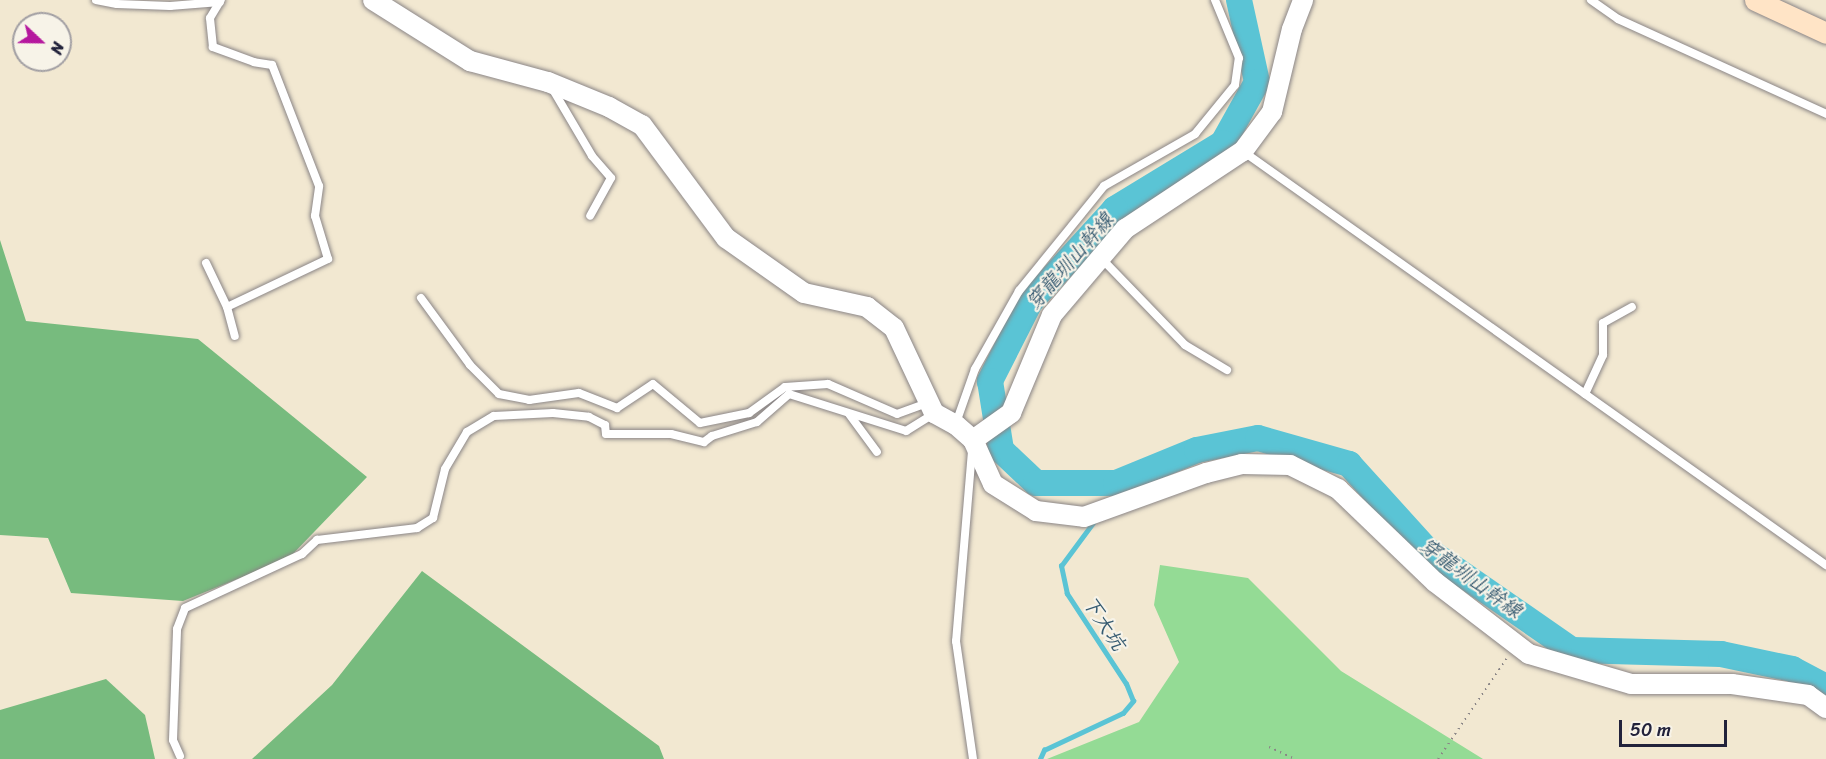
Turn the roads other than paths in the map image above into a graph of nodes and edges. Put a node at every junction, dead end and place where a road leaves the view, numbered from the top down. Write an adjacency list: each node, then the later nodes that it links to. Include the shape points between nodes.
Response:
1 (96, 0): 7 (lane, via 170,6)
2 (374, 0): 9 (street, via 470,61)
3 (1215, 0): 23 (lane, via 1239,58 1235,86 1195,134 1104,186 1019,291 975,369)
4 (1303, 0): 11 (street, via 1272,112)
5 (1592, 0): 10 (lane, via 1618,19)
6 (1755, 0): 8 (main road)
7 (220, 1): 16 (lane, via 210,18 213,47 272,65 319,186 315,216 328,259)
8 (1826, 33)
9 (548, 82): 12 (lane, via 592,156 611,178); 21 (street, via 642,125 726,238 804,293 867,307 894,327)
10 (1826, 114)
11 (1243, 151): 13 (street, via 1125,229); 20 (lane)
12 (590, 216)
13 (1101, 258): 19 (lane, via 1185,345); 24 (street, via 1052,315 1011,413)
14 (206, 263): 16 (lane)
15 (421, 298): 21 (lane, via 470,365 499,394 529,400 579,393 617,408 653,384 700,423 749,413 785,387 828,384 897,414)
16 (227, 307): 18 (lane)
17 (1632, 307): 20 (lane, via 1603,323 1603,355)
18 (235, 336)
19 (1227, 370)
20 (1585, 394): 26 (lane)
21 (932, 408): 22 (lane, via 906,431); 23 (street)
22 (848, 413): 25 (lane); 28 (lane, via 789,394 757,422 704,442 671,434 606,434 605,425 590,417 553,413 494,416 467,432 445,469 433,518 417,528 317,540 302,554 185,608 177,629 173,740)
23 (956, 425): 24 (street)
24 (973, 440): 27 (street, via 993,484 1036,511 1084,517 1206,473 1242,464 1290,465 1338,489 1435,582 1529,654 1630,684 1732,684 1808,695); 29 (lane, via 956,641)
25 (877, 452)
26 (1826, 565)
27 (1826, 708)
28 (180, 756)
29 (974, 759)

